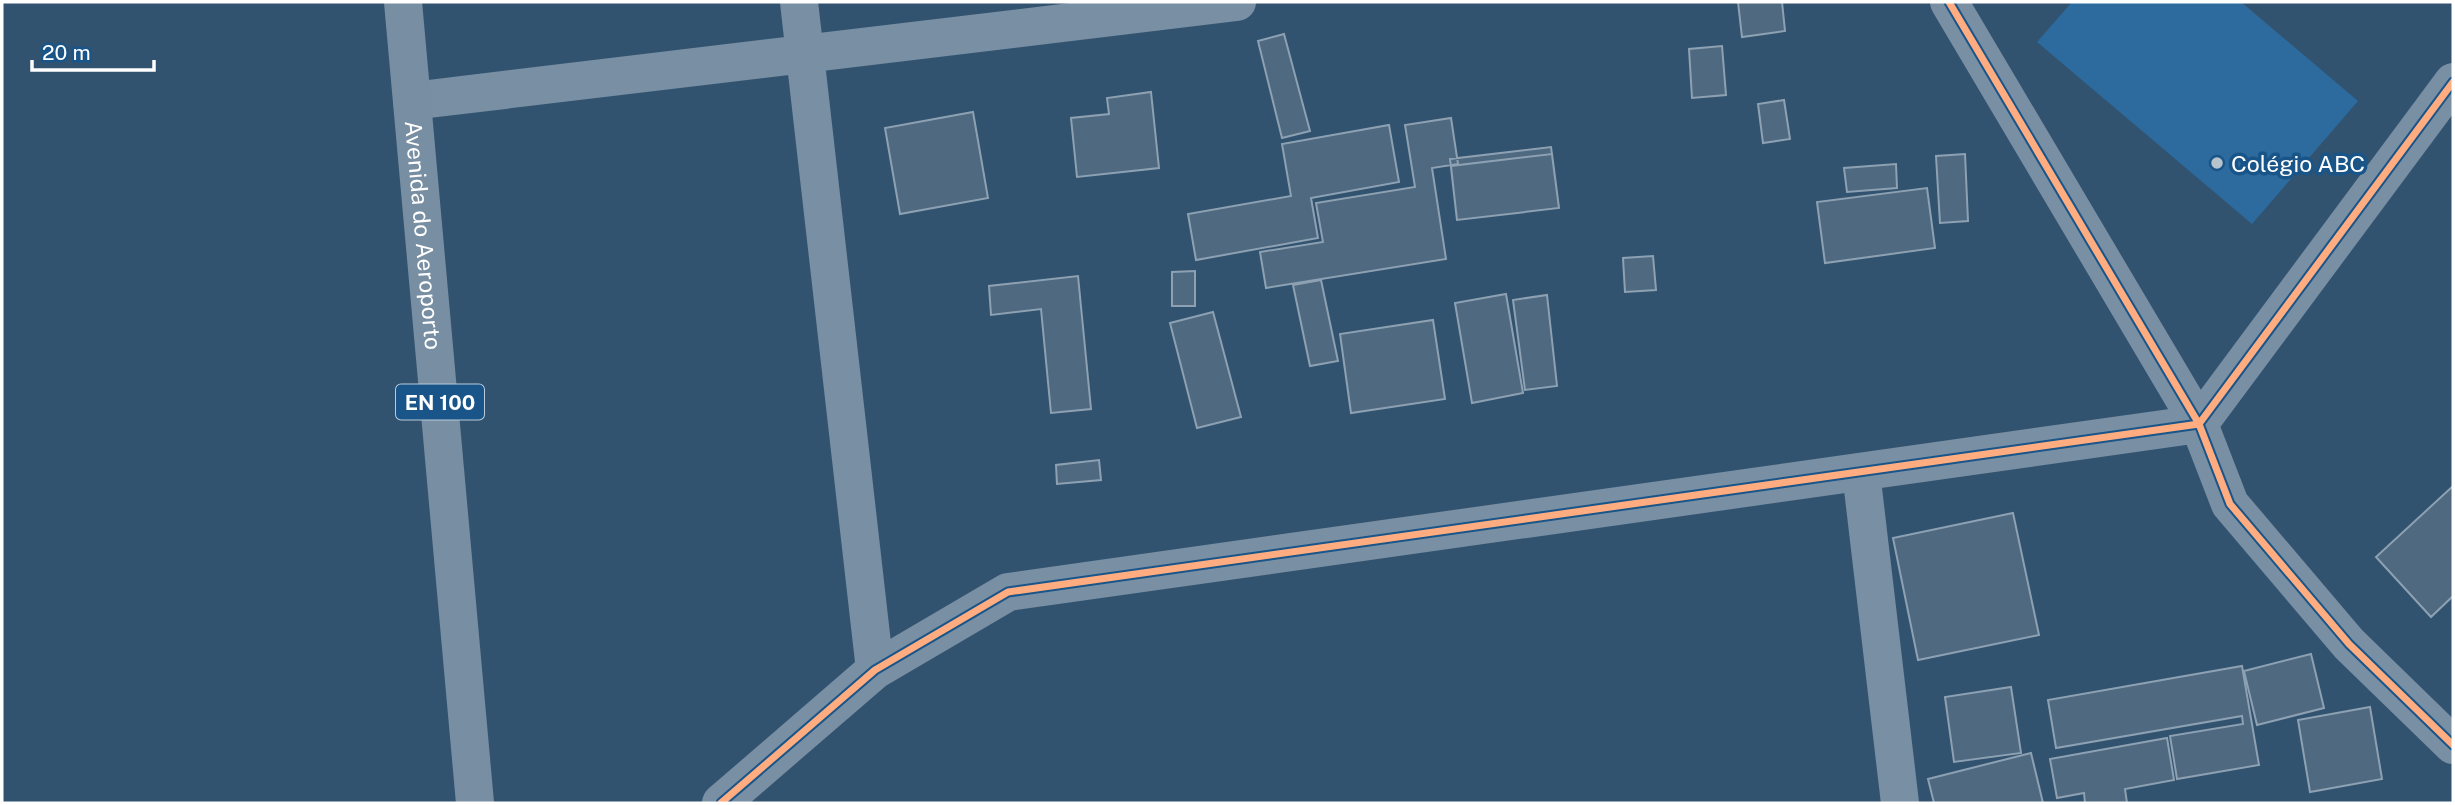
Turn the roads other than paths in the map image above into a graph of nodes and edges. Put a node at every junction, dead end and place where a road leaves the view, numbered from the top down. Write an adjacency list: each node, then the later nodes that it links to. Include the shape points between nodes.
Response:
1 (403, 2): 7 (main road, Avenida do Aeroporto / EN 100)
2 (799, 2): 5 (street)
3 (1237, 2): 5 (street)
4 (1949, 2): 8 (street)
5 (805, 54): 7 (street); 10 (street)
6 (2453, 82): 8 (street)
7 (412, 101): 12 (main road, Avenida do Aeroporto / EN 100)
8 (2199, 424): 9 (street); 11 (street, via 2230,504 2349,644)
9 (1861, 472): 10 (street, via 1008,592); 14 (street)
10 (875, 670): 13 (street)
11 (2453, 745)
12 (475, 803)
13 (721, 803)
14 (1900, 803)

